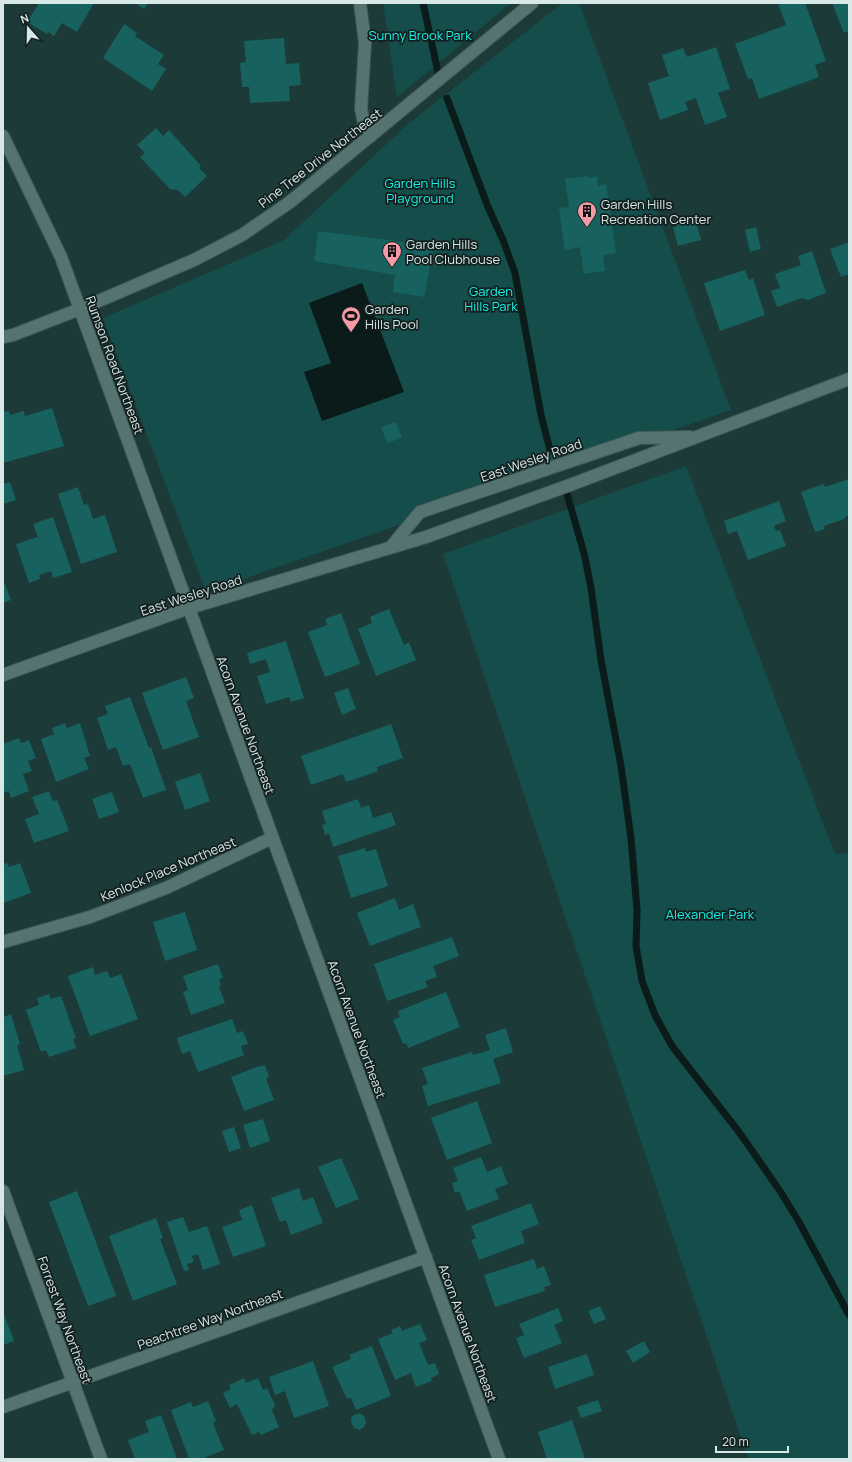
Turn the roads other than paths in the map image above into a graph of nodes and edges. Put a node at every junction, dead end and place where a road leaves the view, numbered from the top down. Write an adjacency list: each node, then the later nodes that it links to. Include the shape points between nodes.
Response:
1 (360, 3): 4 (street, via 365,43 361,109)
2 (532, 3): 4 (street, Pine Tree Drive Northeast)
3 (3, 136): 5 (street, Rumson Road Northeast, via 61,257)
4 (370, 136): 5 (street, Pine Tree Drive Northeast, via 290,202 242,235 194,260)
5 (80, 309): 6 (street, Pine Tree Drive Northeast); 10 (street, Rumson Road Northeast)
6 (3, 337)
7 (849, 379): 8 (street, East Wesley Road)
8 (699, 436): 9 (street, East Wesley Road, via 570,485); 9 (street, East Wesley Road, via 639,438 420,512)
9 (390, 548): 10 (street, East Wesley Road)
10 (189, 608): 11 (street, East Wesley Road); 12 (street, Acorn Avenue Northeast)
11 (3, 675)
12 (272, 838): 13 (street, Kenlock Place Northeast, via 166,888 90,917); 15 (street, Acorn Avenue Northeast)
13 (3, 942)
14 (3, 1192): 16 (street, Forrest Way Northeast)
15 (426, 1257): 16 (street, Peachtree Way Northeast); 19 (street, Acorn Avenue Northeast)
16 (73, 1383): 17 (street, Peachtree Way Northeast); 18 (street, Forrest Way Northeast)
17 (3, 1407)
18 (101, 1459)
19 (499, 1459)

